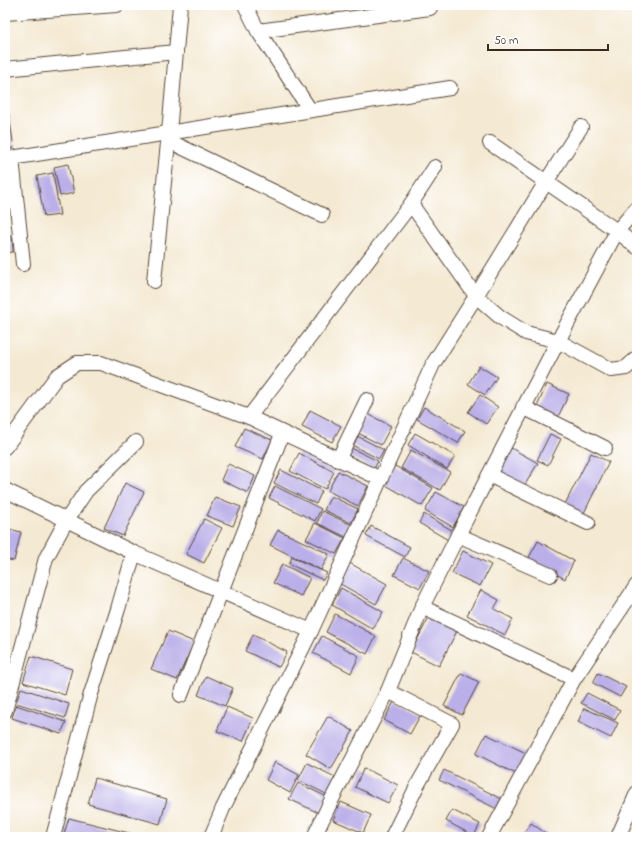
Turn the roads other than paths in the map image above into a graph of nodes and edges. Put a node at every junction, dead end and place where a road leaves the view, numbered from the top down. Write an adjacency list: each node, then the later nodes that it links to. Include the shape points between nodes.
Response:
1 (117, 5): 5 (street)
2 (180, 5): 7 (street)
3 (245, 5): 6 (street)
4 (430, 8): 6 (street)
5 (5, 13)
6 (258, 31): 10 (street)
7 (176, 52): 8 (street); 12 (street)
8 (5, 69)
9 (450, 88): 10 (street)
10 (310, 110): 12 (street)
11 (582, 127): 16 (street)
12 (169, 137): 14 (street); 19 (street); 23 (street)
13 (490, 143): 16 (street)
14 (8, 158): 22 (street)
15 (435, 167): 17 (street)
16 (546, 182): 20 (street); 24 (street)
17 (412, 204): 24 (street); 29 (street)
18 (637, 208): 20 (street)
19 (322, 216)
20 (617, 231): 21 (street); 25 (street)
21 (637, 247)
22 (23, 264)
23 (154, 281)
24 (476, 296): 25 (street, via 500,317 526,333); 36 (street, via 433,364)
25 (558, 341): 26 (street, via 611,370 626,368); 28 (street)
26 (637, 358)
27 (367, 400): 34 (street)
28 (523, 407): 33 (street); 35 (street)
29 (249, 417): 30 (street); 32 (street, via 101,363 77,363 57,376)
30 (282, 434): 34 (street); 44 (street)
31 (136, 442): 38 (street, via 86,491)
32 (5, 447)
33 (605, 448)
34 (338, 460): 36 (street)
35 (489, 475): 39 (street); 40 (street)
36 (381, 479): 46 (street)
37 (5, 490): 38 (street)
38 (66, 521): 41 (street); 50 (street, via 46,558)
39 (588, 523)
40 (458, 535): 42 (street); 45 (street)
41 (134, 553): 44 (street); 52 (street, via 90,697)
42 (550, 575)
43 (637, 585): 47 (street)
44 (221, 591): 46 (street); 49 (street)
45 (422, 607): 47 (street); 48 (street)
46 (311, 631): 53 (street)
47 (574, 679): 56 (street)
48 (388, 691): 54 (street); 55 (street, via 452,724)
49 (181, 695)
50 (5, 711)
51 (637, 793): 57 (street)
52 (53, 837)
53 (211, 837)
54 (314, 837)
55 (392, 837)
56 (489, 837)
57 (618, 837)

